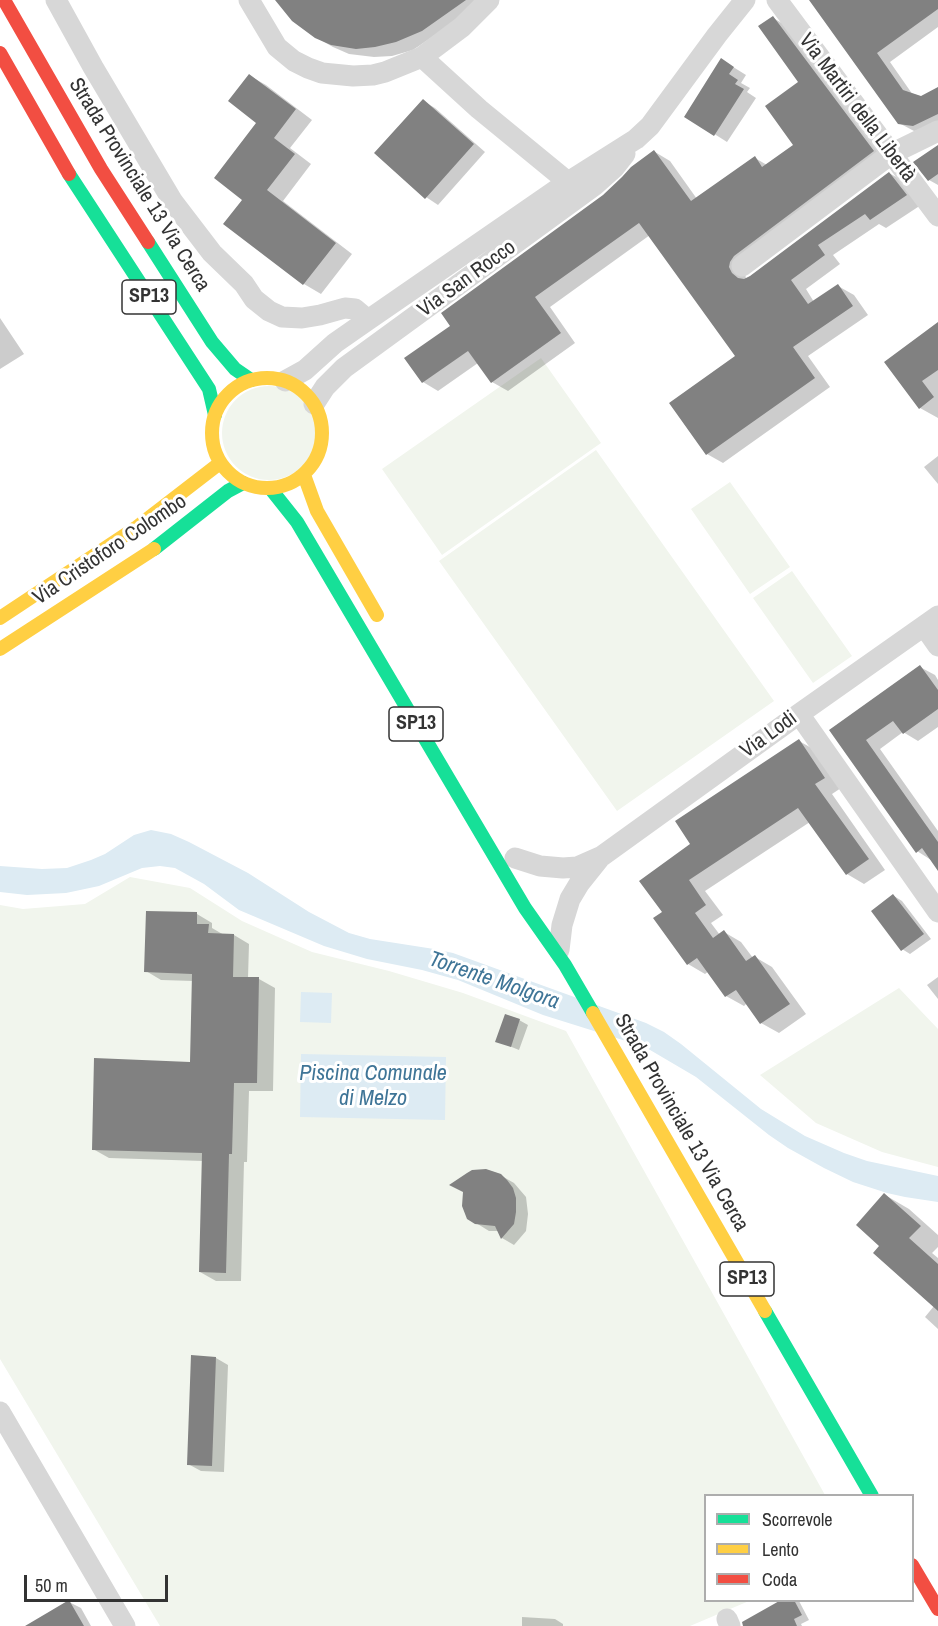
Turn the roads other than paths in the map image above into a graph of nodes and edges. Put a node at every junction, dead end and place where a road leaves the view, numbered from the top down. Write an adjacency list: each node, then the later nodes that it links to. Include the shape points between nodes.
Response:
1 (4, 0): 16 (main road, Strada Provinciale 13 Via Cerca / SP13, via 101,169 212,342 235,369)
2 (56, 0): 14 (street, via 173,202 258,303 269,311 296,318 354,309)
3 (249, 0): 8 (street, via 277,47 294,61 322,73 373,75)
4 (489, 0): 8 (street, via 462,27)
5 (746, 0): 11 (street, Via San Rocco, via 614,168)
6 (777, 0): 10 (street, Via Martiri della Libertà)
7 (0, 53): 19 (main road, SP13, via 75,184 209,389)
8 (422, 57): 11 (street)
9 (938, 131): 10 (street)
10 (891, 154): 12 (street, Via Martiri della Libertà); 13 (street)
11 (573, 189): 14 (street, Via San Rocco); 15 (street, Via San Rocco)
12 (938, 216)
13 (742, 266)
14 (360, 325): 15 (street); 17 (street, Via San Rocco, via 305,370)
15 (354, 361): 18 (street, Via San Rocco, via 331,381)
16 (251, 380): 17 (main road); 19 (main road, SP13, via 232,390)
17 (285, 381): 18 (main road, via 300,389)
18 (314, 404): 21 (main road, via 321,422 321,445)
19 (215, 414): 20 (main road, SP13, via 212,444)
20 (220, 463): 22 (main road); 24 (main road, Via Cristoforo Colombo, via 137,527)
21 (304, 475): 23 (main road); 26 (main road, via 317,511)
22 (243, 483): 23 (main road); 28 (main road, Via Cristoforo Colombo, via 152,551)
23 (270, 488): 35 (main road, Strada Provinciale 13 Via Cerca / SP13, via 297,522 525,908)
24 (0, 618)
25 (931, 621): 27 (street); 29 (street, Via Lodi)
26 (386, 632)
27 (938, 646)
28 (0, 649)
29 (799, 714): 31 (street, Via Lodi); 34 (street)
30 (512, 853): 31 (street, Via Lodi, via 540,866 563,868 577,867); 32 (main road)
31 (602, 856): 35 (street, Via Lodi, via 570,899 562,925)
32 (527, 879)
33 (543, 909): 35 (main road, Strada Provinciale 13 Via Cerca / SP13)
34 (938, 912)
35 (562, 958): 38 (main road, Strada Provinciale 13 Via Cerca / SP13)
36 (0, 1412): 37 (street)
37 (8, 1443): 41 (street)
38 (871, 1494)
39 (914, 1568): 40 (main road)
40 (938, 1610)
41 (125, 1626)

